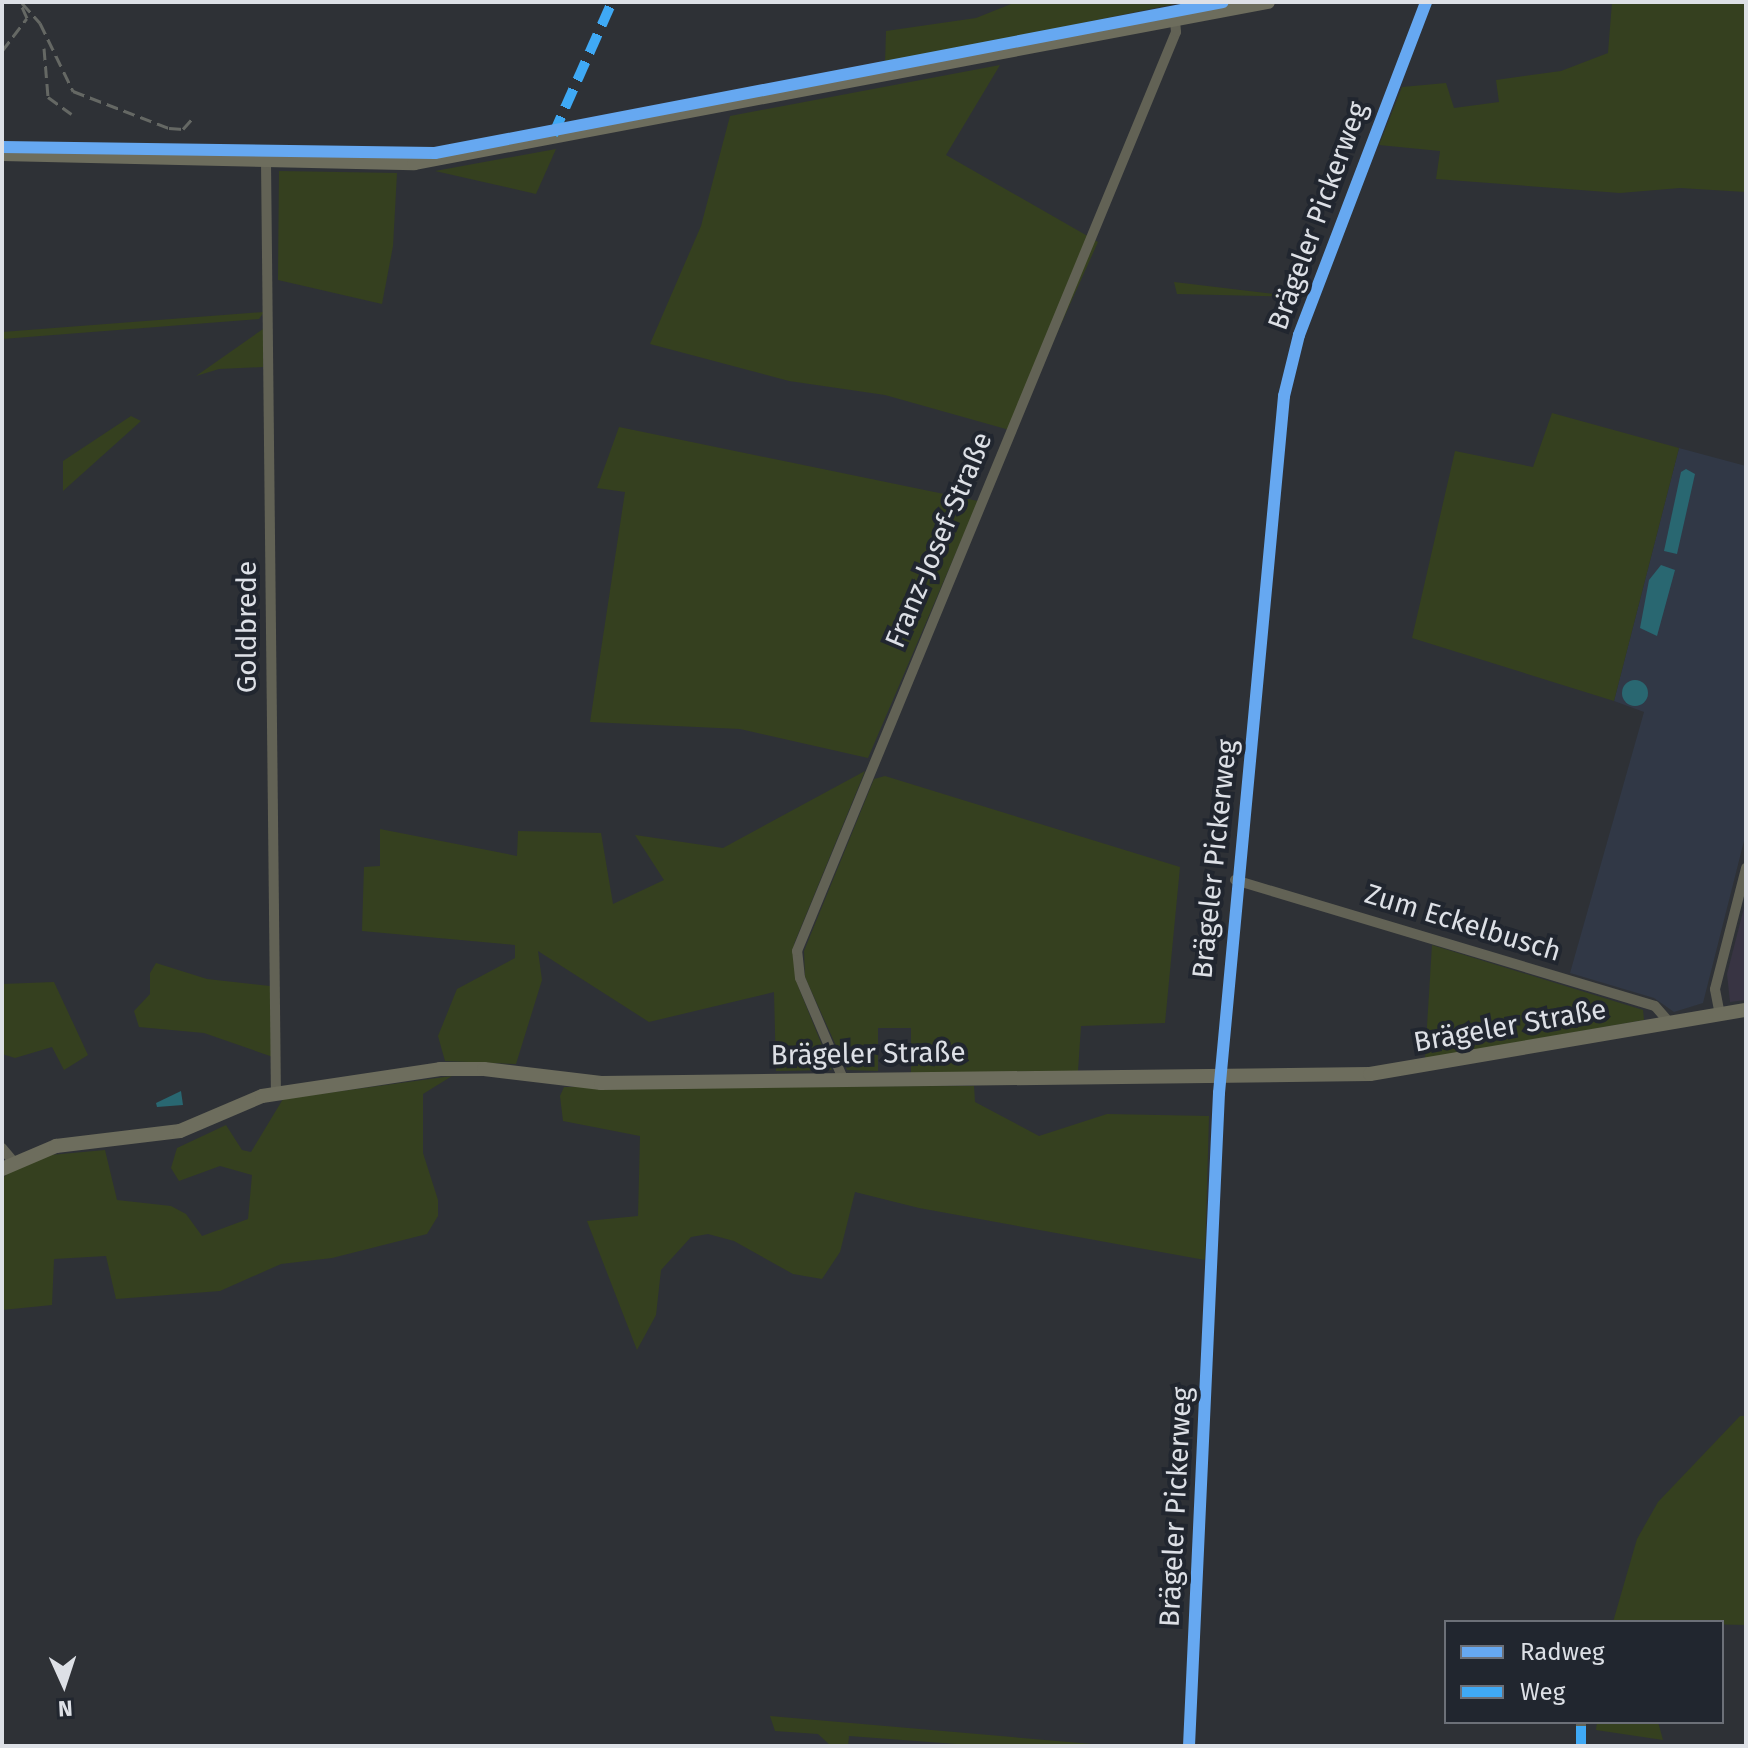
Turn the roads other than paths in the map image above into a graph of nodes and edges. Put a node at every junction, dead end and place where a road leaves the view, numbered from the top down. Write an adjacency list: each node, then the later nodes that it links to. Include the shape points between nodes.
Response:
1 (1268, 2): 3 (street)
2 (1426, 2): 7 (street, Brägeler Pickerweg, via 1291,360)
3 (1175, 20): 5 (street, via 463,156 414,163); 12 (street, Franz-Josef-Straße, via 1176,32 797,951 800,978)
4 (2, 154): 5 (street)
5 (266, 161): 13 (street, Goldbrede)
6 (1746, 868): 9 (street, via 1715,989)
7 (1235, 880): 10 (street, Zum Eckelbusch, via 1655,1006); 11 (street, Brägeler Pickerweg)
8 (1746, 1010): 9 (street, Brägeler Straße)
9 (1720, 1015): 10 (street, Brägeler Straße)
10 (1670, 1023): 11 (street, Brägeler Straße, via 1397,1072)
11 (1220, 1076): 12 (street, Brägeler Straße); 17 (street, Brägeler Pickerweg)
12 (844, 1081): 13 (street, Brägeler Straße, via 601,1083 462,1068)
13 (276, 1094): 15 (street, Brägeler Straße, via 248,1100 180,1131 56,1146)
14 (2, 1148): 15 (street)
15 (7, 1165)
16 (1581, 1724): 18 (street)
17 (1189, 1746)
18 (1581, 1746)

